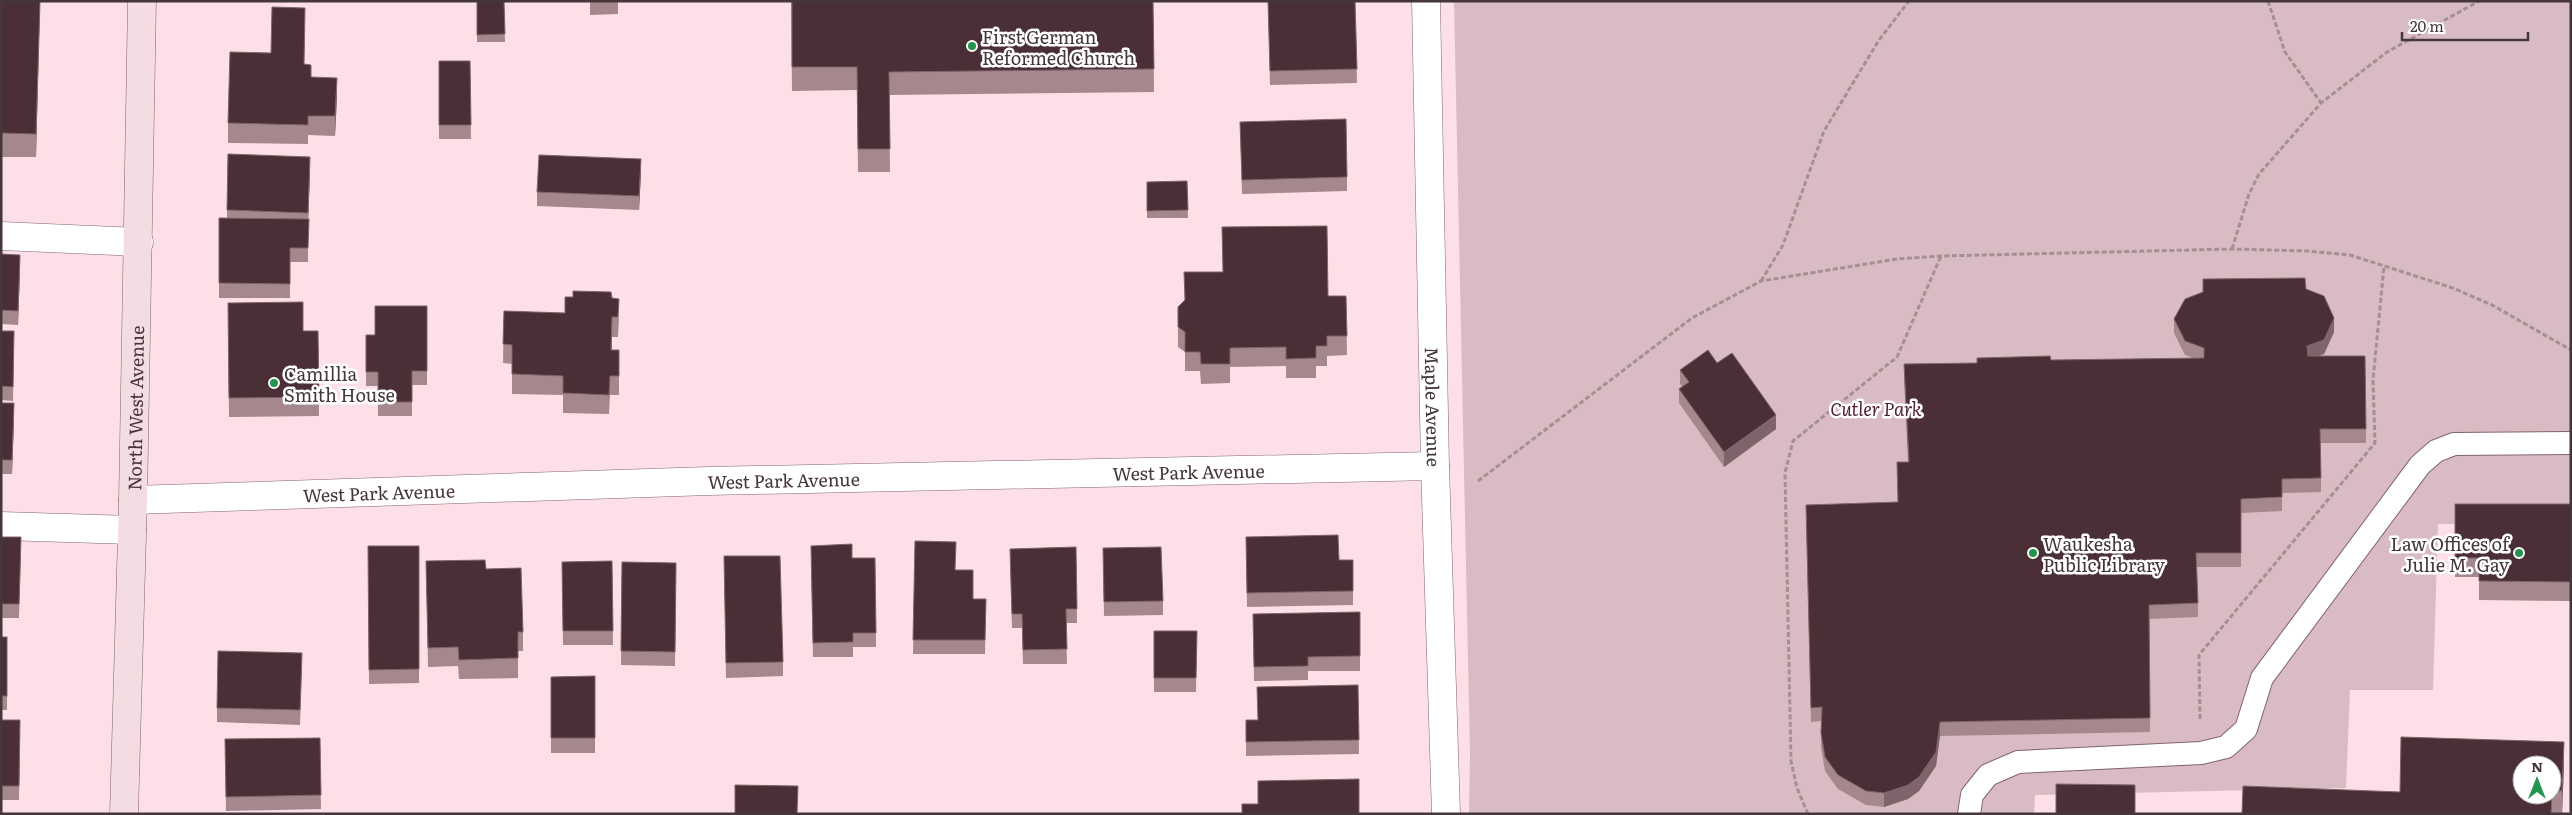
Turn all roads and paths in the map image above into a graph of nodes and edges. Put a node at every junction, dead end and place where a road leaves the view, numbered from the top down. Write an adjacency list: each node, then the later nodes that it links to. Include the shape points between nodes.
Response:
1 (142, 1): 8 (street, North West Avenue)
2 (1426, 1): 15 (street, Maple Avenue)
3 (1909, 1): 12 (path, via 1880,40 1824,131 1783,245)
4 (2268, 1): 6 (path, via 2285,52)
5 (2479, 1): 6 (path, via 2387,52)
6 (2321, 103): 9 (path, via 2259,174 2249,194)
7 (1, 236): 8 (street)
8 (139, 242): 17 (street, North West Avenue)
9 (2232, 249): 10 (path); 11 (path, via 2350,255)
10 (1941, 256): 12 (path, via 1898,259); 23 (path, via 1898,357 1792,441 1785,473 1792,761 1797,788)
11 (2384, 266): 13 (path, via 2453,288 2492,305); 20 (path, via 2373,380 2375,443 2200,655)
12 (1761, 282): 16 (path, via 1692,318)
13 (2571, 350)
14 (2571, 443): 20 (lane, via 2454,444 2436,451 2420,465 2262,678 2246,729 2226,747)
15 (1435, 466): 17 (street, West Park Avenue, via 709,481); 22 (street, Maple Avenue)
16 (1478, 480)
17 (133, 500): 19 (street, North West Avenue)
18 (1, 526): 19 (street)
19 (132, 530): 21 (street, North West Avenue)
20 (2201, 753): 24 (lane, via 2018,762 1988,775 1972,795)
21 (124, 814)
22 (1446, 814)
23 (1808, 814)
24 (1969, 814)

